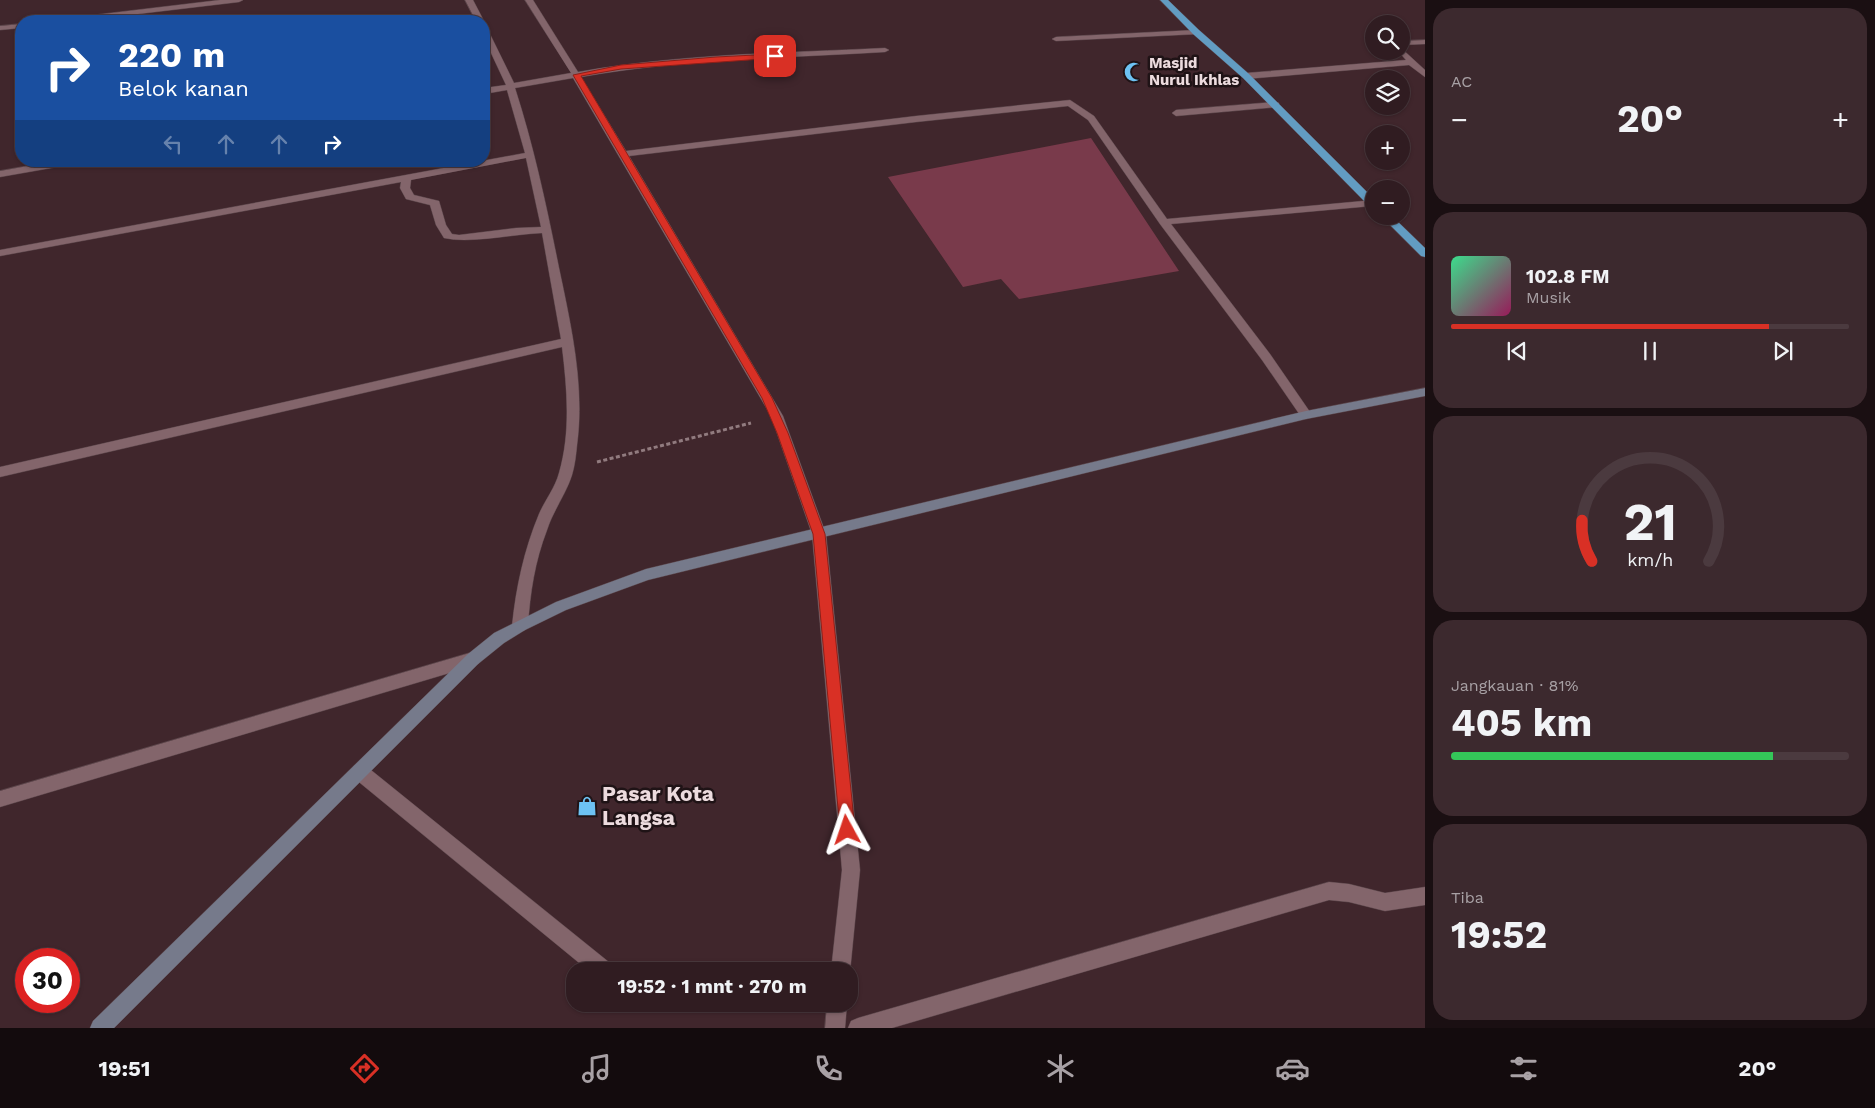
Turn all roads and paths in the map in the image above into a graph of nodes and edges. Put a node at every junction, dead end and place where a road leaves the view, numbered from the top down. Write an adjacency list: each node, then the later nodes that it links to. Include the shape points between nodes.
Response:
1 (239, 0): 5 (street)
2 (469, 0): 6 (street)
3 (529, 0): 18 (street)
4 (1164, 0): 9 (highway)
5 (112, 15)
6 (477, 15)
7 (15, 27): 8 (street)
8 (0, 28)
9 (1196, 32): 10 (street); 19 (highway)
10 (1056, 39)
11 (490, 42): 20 (street)
12 (1425, 42): 13 (street)
13 (1410, 43)
14 (885, 50): 18 (street, via 716,59 621,67)
15 (1410, 59): 16 (street)
16 (1411, 62): 17 (street); 19 (street)
17 (1425, 74)
18 (576, 75): 20 (street); 24 (street)
19 (1246, 76): 22 (highway)
20 (511, 86): 21 (street); 25 (street)
21 (490, 90)
22 (1276, 105): 23 (street); 31 (highway)
23 (1176, 113)
24 (623, 154): 33 (street, via 1065,103 1090,118); 41 (street)
25 (529, 155): 26 (street); 35 (street)
26 (490, 162)
27 (40, 167): 29 (street)
28 (465, 167): 30 (street)
29 (0, 174)
30 (406, 178): 35 (street, via 405,188 410,197 435,204 448,236 459,238); 36 (street)
31 (1365, 196)
32 (1365, 205): 33 (street)
33 (1164, 222): 40 (street)
34 (1395, 225): 37 (highway)
35 (546, 230): 38 (street)
36 (0, 253)
37 (1425, 254)
38 (566, 342): 42 (street, via 573,390); 43 (street)
39 (1425, 392): 40 (main road)
40 (1306, 415): 44 (main road)
41 (777, 416): 42 (path); 44 (street)
42 (567, 470): 45 (street, via 530,556 521,598)
43 (0, 472)
44 (819, 534): 45 (main road, via 646,576 561,606); 51 (street, via 851,870)
45 (520, 626): 46 (main road)
46 (474, 659): 47 (main road); 48 (street)
47 (360, 772): 50 (street); 53 (main road)
48 (0, 799)
49 (1425, 896): 55 (street, via 1392,902 1347,891 1329,891)
50 (592, 962)
51 (842, 962)
52 (836, 1012): 54 (street)
53 (100, 1028)
54 (835, 1028)
55 (858, 1028)

